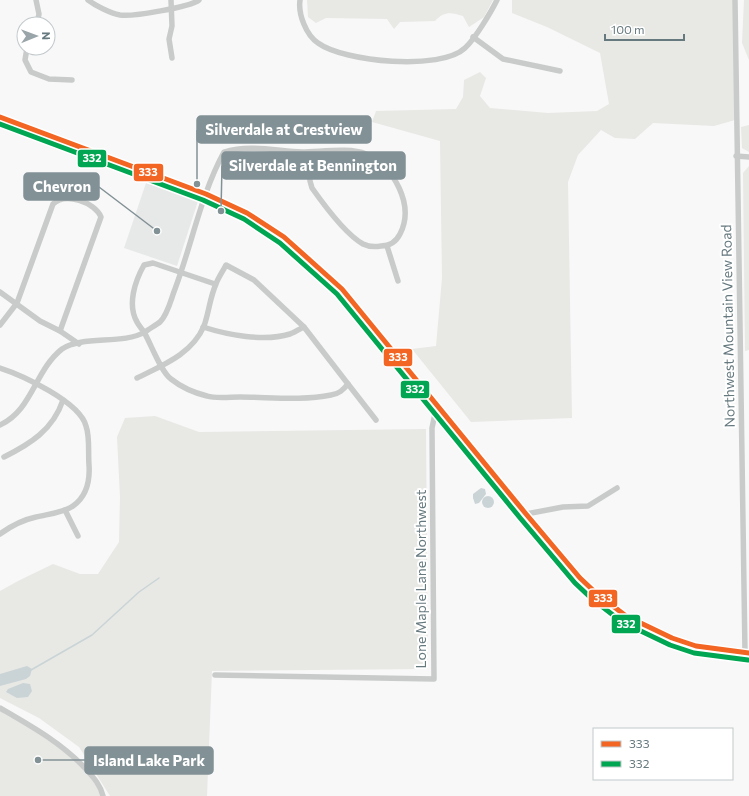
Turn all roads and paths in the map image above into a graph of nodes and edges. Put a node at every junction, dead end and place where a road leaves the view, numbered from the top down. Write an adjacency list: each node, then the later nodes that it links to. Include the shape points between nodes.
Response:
1 (36, 0): 9 (street)
2 (88, 0): 8 (street, via 119,14 132,15)
3 (170, 0): 8 (street)
4 (200, 0): 8 (street)
5 (300, 0): 10 (street, via 305,27 316,42 334,51 367,60 404,62 444,57 465,48)
6 (497, 0): 10 (street)
7 (734, 0): 17 (street, Northwest Mountain View Road)
8 (171, 9): 12 (street, via 172,26 169,39)
9 (39, 16)
10 (473, 37): 13 (street, via 503,59)
11 (26, 56): 14 (street, via 30,72 50,79)
12 (172, 58)
13 (560, 71)
14 (72, 80)
15 (0, 117): 19 (main road)
16 (308, 152): 19 (street, via 234,148 224,152); 20 (street, via 312,188 340,223 363,244); 20 (street, via 362,152 395,179 406,216 398,238)
17 (736, 156): 18 (street); 47 (street, Northwest Mountain View Road)
18 (749, 157)
19 (206, 194): 21 (street); 38 (main road, via 277,232 334,281 350,297)
20 (387, 246): 22 (street)
21 (181, 273): 23 (street); 30 (street, via 167,311 160,322); 30 (street, via 153,263 144,265 131,302 136,322)
22 (398, 281)
23 (215, 284): 27 (street); 28 (street, via 226,265 254,280)
24 (0, 292): 25 (street)
25 (17, 303): 26 (street); 29 (street); 29 (street, via 57,199 68,198 98,210 101,217)
26 (0, 325)
27 (203, 327): 28 (street, via 225,334 264,337 290,334); 32 (street, via 188,348)
28 (304, 327): 36 (street)
29 (60, 331): 31 (street)
30 (144, 332): 31 (street, via 129,338); 32 (street)
31 (79, 344): 35 (street, via 64,348 50,360)
32 (162, 366): 34 (street); 36 (street, via 170,379 208,397 332,396 343,391)
33 (0, 368): 35 (street)
34 (138, 378)
35 (36, 383): 37 (street); 40 (street, via 19,411 10,421)
36 (348, 384): 39 (street)
37 (63, 400): 41 (street, via 46,431); 43 (street, via 77,409 87,426 89,467 88,484 84,494 74,506)
38 (436, 404): 44 (main road); 48 (street, Lone Maple Lane Northwest, via 432,428 434,679)
39 (376, 420)
40 (0, 425)
41 (4, 457)
42 (617, 488): 44 (street, via 588,506 563,507)
43 (65, 510): 45 (street, via 14,524); 46 (street)
44 (526, 514): 47 (main road, via 584,582 603,600 626,616 684,642 706,648)
45 (0, 534)
46 (78, 536)
47 (747, 652)
48 (215, 675)
49 (0, 708): 50 (street, via 69,752 96,780)
50 (103, 796)

